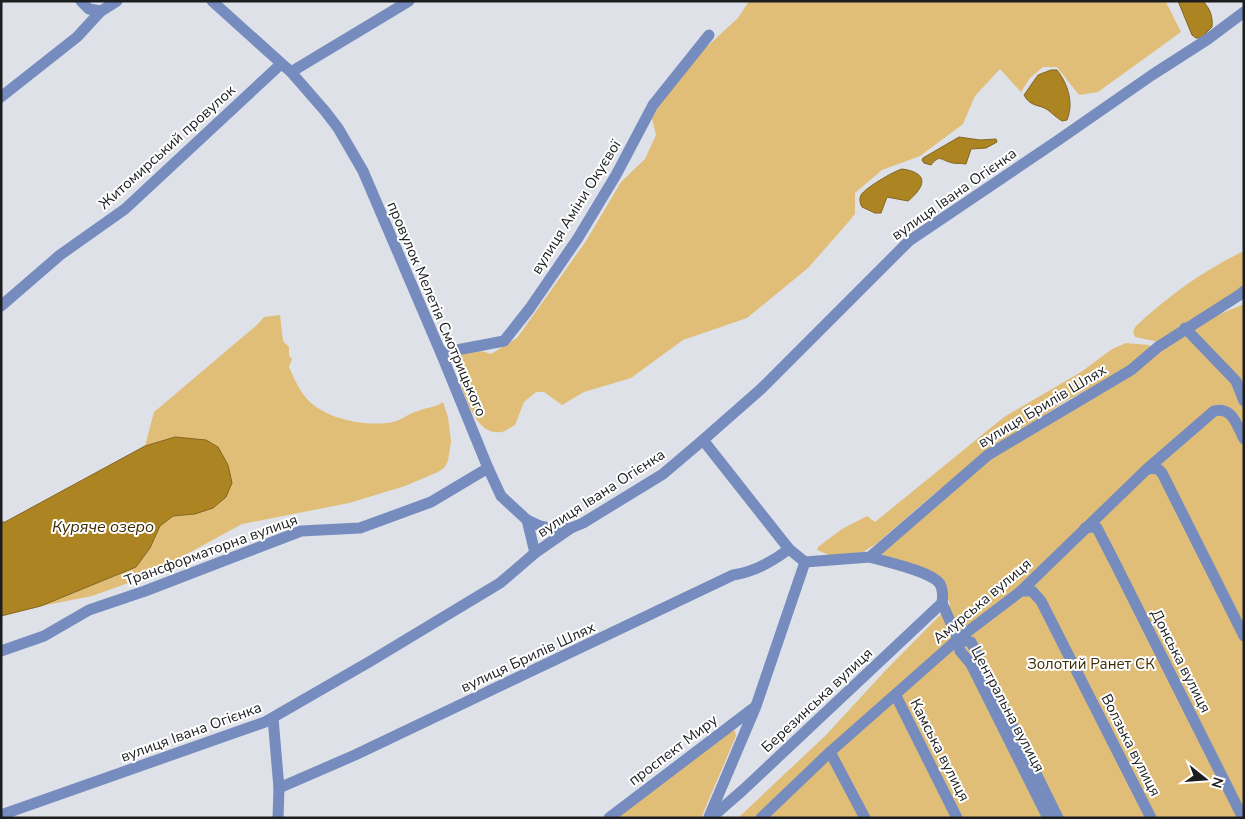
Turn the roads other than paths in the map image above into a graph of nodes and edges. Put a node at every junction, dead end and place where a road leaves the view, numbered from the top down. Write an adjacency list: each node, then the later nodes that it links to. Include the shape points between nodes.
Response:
1 (81, 1): 5 (street, via 89,9)
2 (117, 1): 5 (street)
3 (212, 1): 8 (street, провулок Мелетія Смотрицького)
4 (410, 1): 9 (street)
5 (102, 11): 10 (street, via 77,37)
6 (1244, 12): 17 (street, вулиця Івана Огієнка, via 909,240 761,389)
7 (709, 35): 14 (street, вулиця Аміни Окуєвої, via 653,105 616,176 578,238 504,341)
8 (281, 64): 9 (street, провулок Мелетія Смотрицького); 12 (street, Житомирський провулок, via 125,209 60,255)
9 (291, 72): 14 (street, провулок Мелетія Смотрицького, via 338,128 363,171)
10 (1, 97)
11 (1243, 293): 13 (street, вулиця Брилів Шлях)
12 (1, 306)
13 (1185, 328): 15 (street, via 1236,381); 25 (street, вулиця Брилів Шлях, via 1131,370 988,456)
14 (441, 353): 18 (street, провулок Мелетія Смотрицького)
15 (1244, 401)
16 (1244, 439): 19 (street, Амурська вулиця, via 1233,417 1222,410 1214,412)
17 (703, 440): 21 (street, вулиця Івана Огієнка, via 663,474); 23 (street)
18 (488, 468): 20 (street, провулок Мелетія Смотрицького, via 501,496); 31 (street, Трансформаторна вулиця, via 431,502 360,528 302,531 89,610 44,636)
19 (1147, 469): 22 (street, Амурська вулиця); 29 (street, via 1154,467 1162,473)
20 (528, 520): 21 (street, провулок Мелетія Смотрицького, via 554,529); 24 (street)
21 (571, 528): 24 (street, вулиця Івана Огієнка)
22 (1085, 528): 27 (street, Амурська вулиця); 47 (street, Донська вулиця, via 1097,528)
23 (789, 549): 26 (street); 36 (street, вулиця Брилів Шлях, via 747,573 733,575 363,751)
24 (535, 554): 34 (street, вулиця Івана Огієнка, via 500,583)
25 (870, 557): 26 (street); 28 (street, via 935,579 942,589)
26 (805, 562): 33 (street, Березинська вулиця)
27 (1021, 591): 30 (street, Амурська вулиця); 46 (street, Волзька вулиця, via 1032,591 1041,601)
28 (942, 603): 30 (street); 41 (street, Березинська вулиця)
29 (1244, 636)
30 (958, 639): 32 (street, Амурська вулиця); 44 (street, Центральна вулиця, via 960,650 971,664); 45 (street, Центральна вулиця, via 971,642)
31 (1, 651)
32 (896, 696): 35 (street, Амурська вулиця); 43 (street, Камська вулиця)
33 (756, 706): 40 (street, проспект Миру); 41 (street, Березинська вулиця)
34 (273, 718): 36 (street); 37 (street, вулиця Івана Огієнка)
35 (830, 752): 38 (street, Амурська вулиця); 42 (street)
36 (278, 788): 39 (street)
37 (1, 815)
38 (767, 816)
39 (278, 818)
40 (609, 818)
41 (710, 818)
42 (865, 818)
43 (957, 818)
44 (1048, 818)
45 (1058, 818)
46 (1151, 818)
47 (1243, 818)

